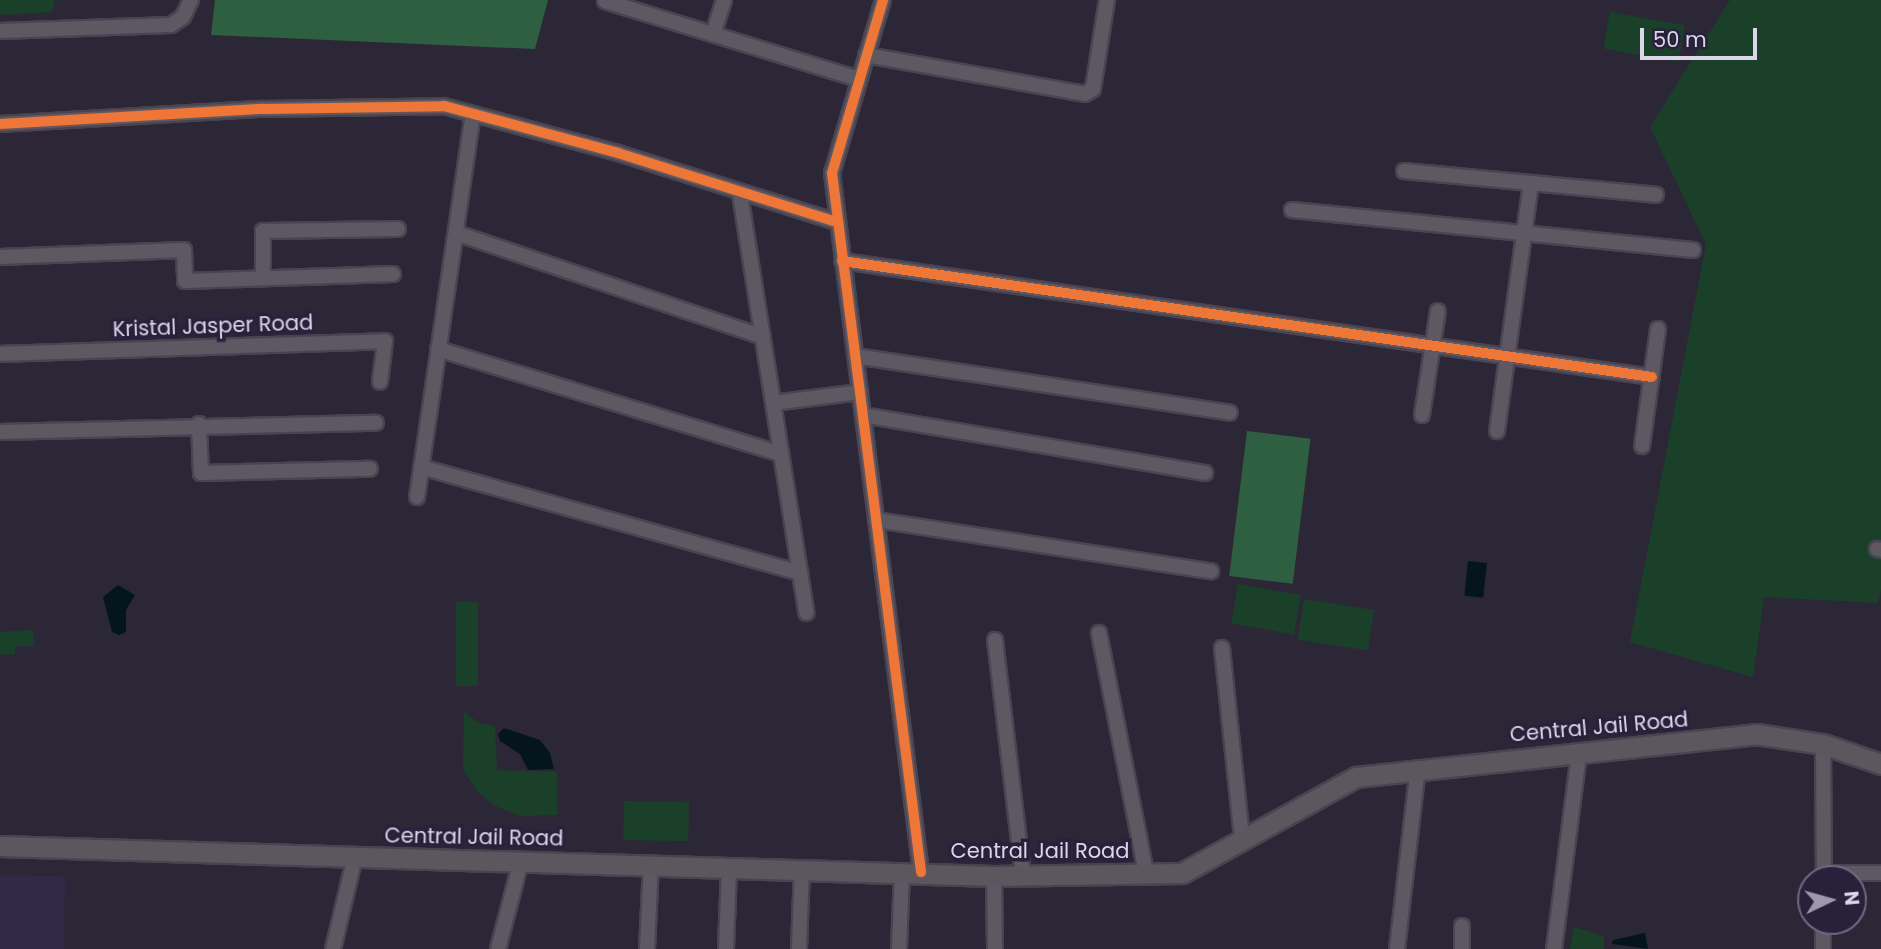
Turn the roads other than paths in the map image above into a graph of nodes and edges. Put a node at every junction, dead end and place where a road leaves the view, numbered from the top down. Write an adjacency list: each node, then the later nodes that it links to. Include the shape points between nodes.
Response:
1 (191, 0): 7 (street, via 183,16 170,25)
2 (724, 0): 8 (street)
3 (883, 0): 9 (street)
4 (1107, 0): 9 (street, via 1093,89 1085,94)
5 (605, 1): 6 (street)
6 (628, 4): 8 (street)
7 (0, 31)
8 (713, 34): 10 (street)
9 (866, 55): 10 (street)
10 (859, 79): 18 (street, via 832,173)
11 (473, 114): 12 (street, via 444,106 263,109); 15 (street, via 618,153); 20 (street)
12 (0, 124)
13 (1404, 171): 14 (street)
14 (1531, 183): 16 (street); 21 (street)
15 (740, 194): 18 (street); 29 (street)
16 (1657, 195)
17 (1292, 210): 21 (street)
18 (836, 222): 24 (street)
19 (398, 229): 26 (street, via 262,231)
20 (456, 233): 29 (street); 31 (street)
21 (1527, 234): 22 (street); 33 (street)
22 (1693, 250)
23 (0, 257): 26 (street, via 184,250 185,281)
24 (842, 261): 30 (street); 34 (street)
25 (393, 274): 26 (street)
26 (262, 278)
27 (1438, 312): 30 (street)
28 (1658, 329): 35 (street)
29 (763, 337): 38 (street)
30 (1433, 344): 33 (street); 41 (street)
31 (438, 349): 47 (street); 48 (street)
32 (0, 354): 36 (street, Kristal Jasper Road, via 385,341)
33 (1508, 355): 35 (street); 44 (street)
34 (855, 356): 37 (street); 39 (street)
35 (1652, 377): 46 (street)
36 (380, 382)
37 (860, 392): 38 (street); 40 (street)
38 (773, 403): 47 (street)
39 (1230, 413)
40 (863, 415): 50 (street); 52 (street)
41 (1422, 415)
42 (376, 423): 43 (street)
43 (199, 424): 45 (street); 49 (street, via 201,473)
44 (1497, 431)
45 (0, 432)
46 (1642, 446)
47 (781, 454): 54 (street)
48 (421, 467): 51 (street); 54 (street)
49 (370, 469)
50 (1205, 473)
51 (416, 497)
52 (876, 520): 53 (street); 71 (street)
53 (1211, 570)
54 (800, 573): 55 (street)
55 (806, 613)
56 (1099, 633): 72 (street)
57 (995, 640): 74 (street)
58 (1222, 648): 63 (street)
59 (1823, 744): 60 (main road, Central Jail Road, via 1756,734); 61 (main road, Central Jail Road); 68 (street)
60 (1579, 753): 62 (main road, Central Jail Road); 85 (street)
61 (1881, 764)
62 (1418, 768): 63 (main road, Central Jail Road, via 1356,776); 83 (street)
63 (1242, 838): 72 (main road, Central Jail Road, via 1182,873)
64 (0, 846): 65 (main road, Central Jail Road)
65 (355, 857): 66 (main road, Central Jail Road); 76 (street)
66 (521, 861): 67 (main road, Central Jail Road); 77 (street)
67 (651, 865): 69 (main road, Central Jail Road); 78 (street)
68 (1824, 865)
69 (729, 868): 70 (main road, Central Jail Road); 79 (street)
70 (802, 869): 71 (main road, Central Jail Road); 80 (street)
71 (912, 872): 73 (main road, Central Jail Road); 81 (street)
72 (1146, 873): 74 (main road, Central Jail Road)
73 (994, 876): 74 (main road, Central Jail Road); 82 (street)
74 (1023, 876)
75 (1462, 926): 84 (street)
76 (332, 949)
77 (498, 949)
78 (647, 949)
79 (726, 949)
80 (799, 949)
81 (898, 949)
82 (995, 949)
83 (1397, 949)
84 (1462, 949)
85 (1554, 949)

